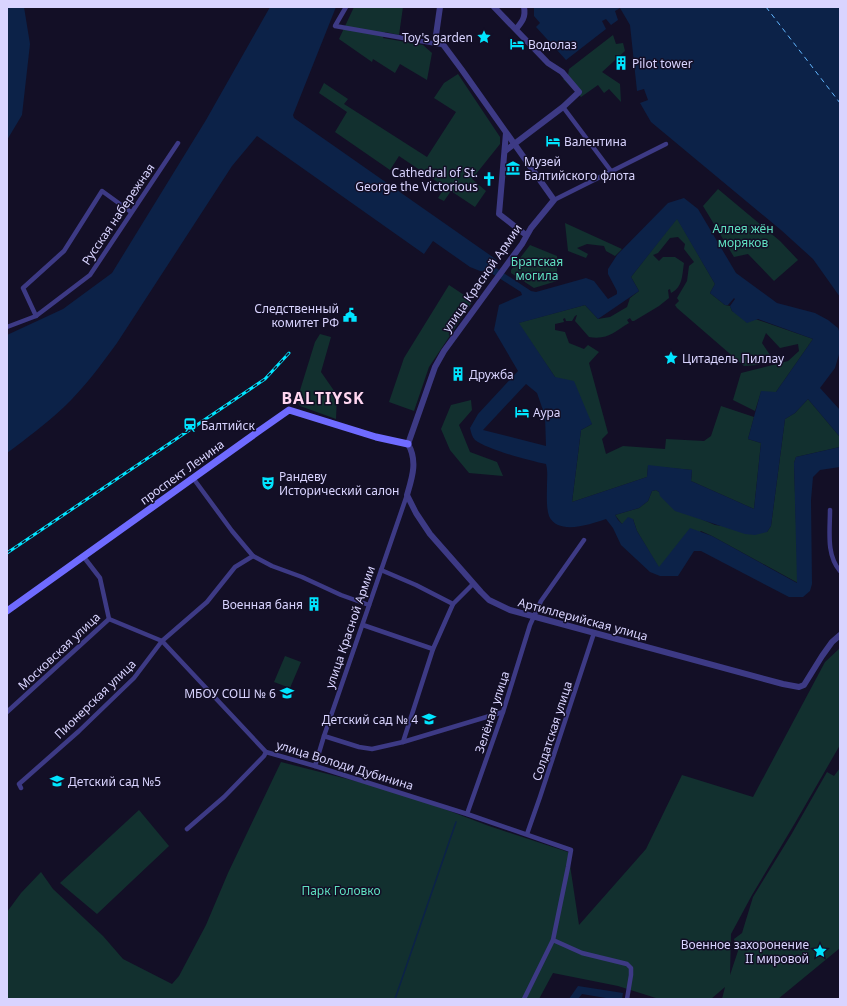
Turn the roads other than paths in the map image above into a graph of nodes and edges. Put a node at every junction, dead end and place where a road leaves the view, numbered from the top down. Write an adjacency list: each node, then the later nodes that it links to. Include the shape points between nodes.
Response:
1 (346, 7): 6 (street, via 336,26)
2 (440, 7): 6 (street, via 436,35)
3 (494, 7): 5 (street)
4 (524, 7): 5 (street, via 524,20)
5 (516, 29): 7 (street, via 548,63 562,72 579,92)
6 (443, 45): 8 (street)
7 (563, 107): 10 (street); 13 (street)
8 (506, 133): 10 (street); 12 (street)
9 (178, 143): 15 (street, Русская набережная)
10 (514, 144): 12 (street); 14 (street)
11 (666, 144): 13 (street, улица Красной Армии)
12 (505, 151): 16 (street, via 499,214)
13 (611, 171): 14 (street, улица Красной Армии)
14 (554, 200): 16 (street, улица Красной Армии)
15 (131, 212): 17 (street, Русская набережная, via 90,275); 17 (street, via 102,191 64,251 23,288)
16 (526, 235): 19 (street, улица Красной Армии, via 439,359)
17 (36, 316): 18 (street, Русская набережная)
18 (7, 327)
19 (408, 444): 20 (main road, проспект Ленина, via 376,437 290,410); 21 (street, via 414,464)
20 (193, 478): 24 (main road, проспект Ленина); 25 (street)
21 (407, 496): 26 (street, улица Красной Армии); 28 (street, Артиллерийская улица, via 430,534)
22 (830, 510): 27 (street, via 830,551)
23 (584, 540): 32 (street, Зелёная улица, via 541,601)
24 (83, 556): 31 (main road, проспект Ленина); 33 (street, Московская улица, via 100,578)
25 (253, 556): 30 (street); 37 (street, Пионерская улица, via 235,567 207,602)
26 (381, 570): 29 (street); 30 (street, улица Красной Армии)
27 (840, 571)
28 (474, 584): 29 (street); 32 (street, Артиллерийская улица, via 499,605)
29 (453, 604): 40 (street)
30 (369, 605): 34 (street, улица Красной Армии)
31 (7, 611)
32 (534, 617): 35 (street, Артиллерийская улица); 42 (street, Зелёная улица)
33 (109, 619): 37 (street, улица Володи Дубинина); 41 (street, Московская улица)
34 (363, 625): 40 (street); 43 (street, улица Красной Армии)
35 (594, 633): 38 (street, Артиллерийская улица, via 799,687 804,685); 50 (street, Солдатская улица)
36 (840, 635): 38 (street)
37 (162, 641): 45 (street, улица Володи Дубинина); 47 (street, Пионерская улица, via 134,678 19,784)
38 (832, 642): 39 (street)
39 (840, 642)
40 (433, 649): 44 (street)
41 (7, 712)
42 (503, 712): 44 (street); 48 (street, Зелёная улица)
43 (324, 736): 44 (street, via 372,749); 46 (street, улица Красной Армии)
44 (402, 742)
45 (266, 752): 46 (street, улица Володи Дубинина); 49 (street, via 224,797)
46 (315, 766): 48 (street, улица Володи Дубинина)
47 (20, 788)
48 (467, 814): 50 (street, улица Володи Дубинина)
49 (187, 829)
50 (527, 834): 51 (street, улица Володи Дубинина, via 570,850)
51 (553, 940): 52 (street); 53 (street, via 582,953 627,964 631,968)
52 (524, 999)
53 (627, 999)

